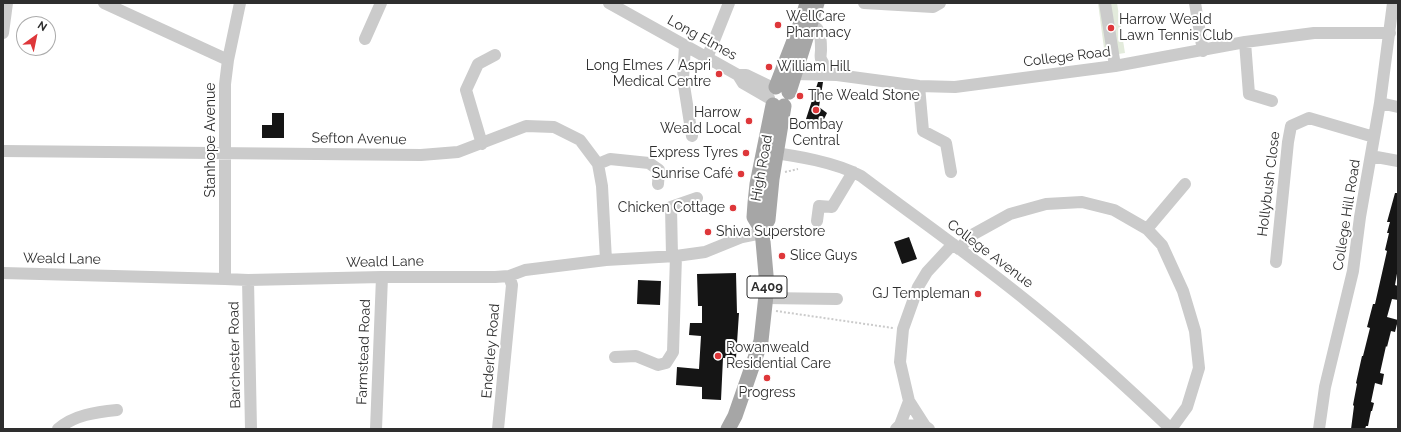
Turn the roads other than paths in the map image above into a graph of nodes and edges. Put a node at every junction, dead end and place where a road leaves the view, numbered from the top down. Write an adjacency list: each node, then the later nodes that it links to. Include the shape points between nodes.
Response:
1 (7, 3): 15 (street)
2 (104, 3): 23 (street)
3 (240, 3): 23 (street, Stanhope Avenue)
4 (381, 3): 17 (street)
5 (609, 3): 19 (street, Long Elmes)
6 (728, 3): 22 (street)
7 (806, 3): 14 (main road, High Road / A409)
8 (817, 3): 14 (main road, High Road / A409)
9 (864, 3): 10 (street, via 933,7)
10 (940, 3)
11 (1105, 3): 24 (street)
12 (1195, 3): 20 (street)
13 (1393, 3): 16 (street, College Hill Road)
14 (806, 21): 25 (main road, High Road / A409); 26 (street, via 821,34 821,58 825,66); 28 (main road, High Road / A409)
15 (3, 33)
16 (1390, 33): 18 (street, College Road, via 1314,33); 30 (street, College Hill Road)
17 (366, 39)
18 (1245, 42): 20 (street, College Road); 29 (street, via 1249,94)
19 (684, 45): 22 (street, Long Elmes); 32 (street, via 684,79)
20 (1203, 51): 24 (street, College Road)
21 (495, 55): 34 (street, via 478,64 466,90)
22 (707, 58): 28 (street, Long Elmes, via 738,75 743,83)
23 (228, 60): 36 (street, Stanhope Avenue)
24 (1115, 66): 27 (street, College Road, via 955,87)
25 (795, 74): 26 (street, College Road); 28 (main road, High Road / A409)
26 (837, 75): 27 (street, College Road)
27 (919, 86): 42 (street, via 923,131 946,143)
28 (777, 96): 37 (main road, High Road / A409)
29 (1272, 100)
30 (1380, 103): 31 (street); 33 (street, College Hill Road)
31 (1398, 107)
32 (692, 136)
33 (1374, 137): 38 (street, College Hill Road); 52 (street, Hollybush Close, via 1309,118 1291,126)
34 (482, 144): 36 (street, Sefton Avenue, via 458,152 421,155); 40 (street, Sefton Avenue, via 526,126 554,127 580,140)
35 (3, 152): 36 (street, Sefton Avenue)
36 (226, 152): 56 (street, Stanhope Avenue)
37 (771, 152): 41 (street, College Avenue, via 834,164); 48 (main road, High Road / A409, via 757,184 754,217)
38 (1371, 156): 39 (street); 71 (street, College Hill Road, via 1353,271 1326,386)
39 (1398, 161)
40 (598, 164): 43 (street, via 610,160 649,163 659,170); 51 (street, Sefton Avenue, via 602,186)
41 (853, 172): 46 (street, via 832,206 819,206); 49 (street, College Avenue)
42 (951, 172)
43 (658, 184)
44 (1185, 184): 47 (street)
45 (697, 198): 50 (street, via 671,207)
46 (817, 221)
47 (1147, 229): 49 (street, via 1114,210 1082,202 1046,204 1010,214 972,234); 70 (street, via 1162,245 1183,290 1196,331 1199,368 1187,407)
48 (762, 232): 50 (street, Weald Lane, via 705,252); 59 (main road, High Road / A409)
49 (956, 246): 61 (street, via 927,272 918,286 903,329 900,362); 70 (street, College Avenue, via 1033,306 1122,382)
50 (674, 256): 51 (street, Weald Lane); 60 (street, via 673,352 666,363 658,365 636,356)
51 (606, 260): 54 (street, Weald Lane, via 525,270)
52 (1276, 262)
53 (3, 273): 56 (street, Weald Lane)
54 (510, 276): 55 (street, Weald Lane); 68 (street, Enderley Road, via 512,285)
55 (382, 277): 57 (street, Weald Lane); 67 (street, Farmstead Road)
56 (225, 278): 57 (street, Weald Lane)
57 (248, 280): 66 (street, Barchester Road)
58 (837, 299): 59 (street)
59 (766, 303): 69 (main road, High Road / A409, via 760,343 735,416)
60 (616, 357)
61 (909, 400): 63 (street); 64 (street)
62 (117, 410): 65 (street, via 93,413 66,422)
63 (898, 427): 64 (street)
64 (927, 428)
65 (58, 429)
66 (251, 429)
67 (376, 429)
68 (498, 429)
69 (728, 429)
70 (1171, 429)
71 (1319, 429)

